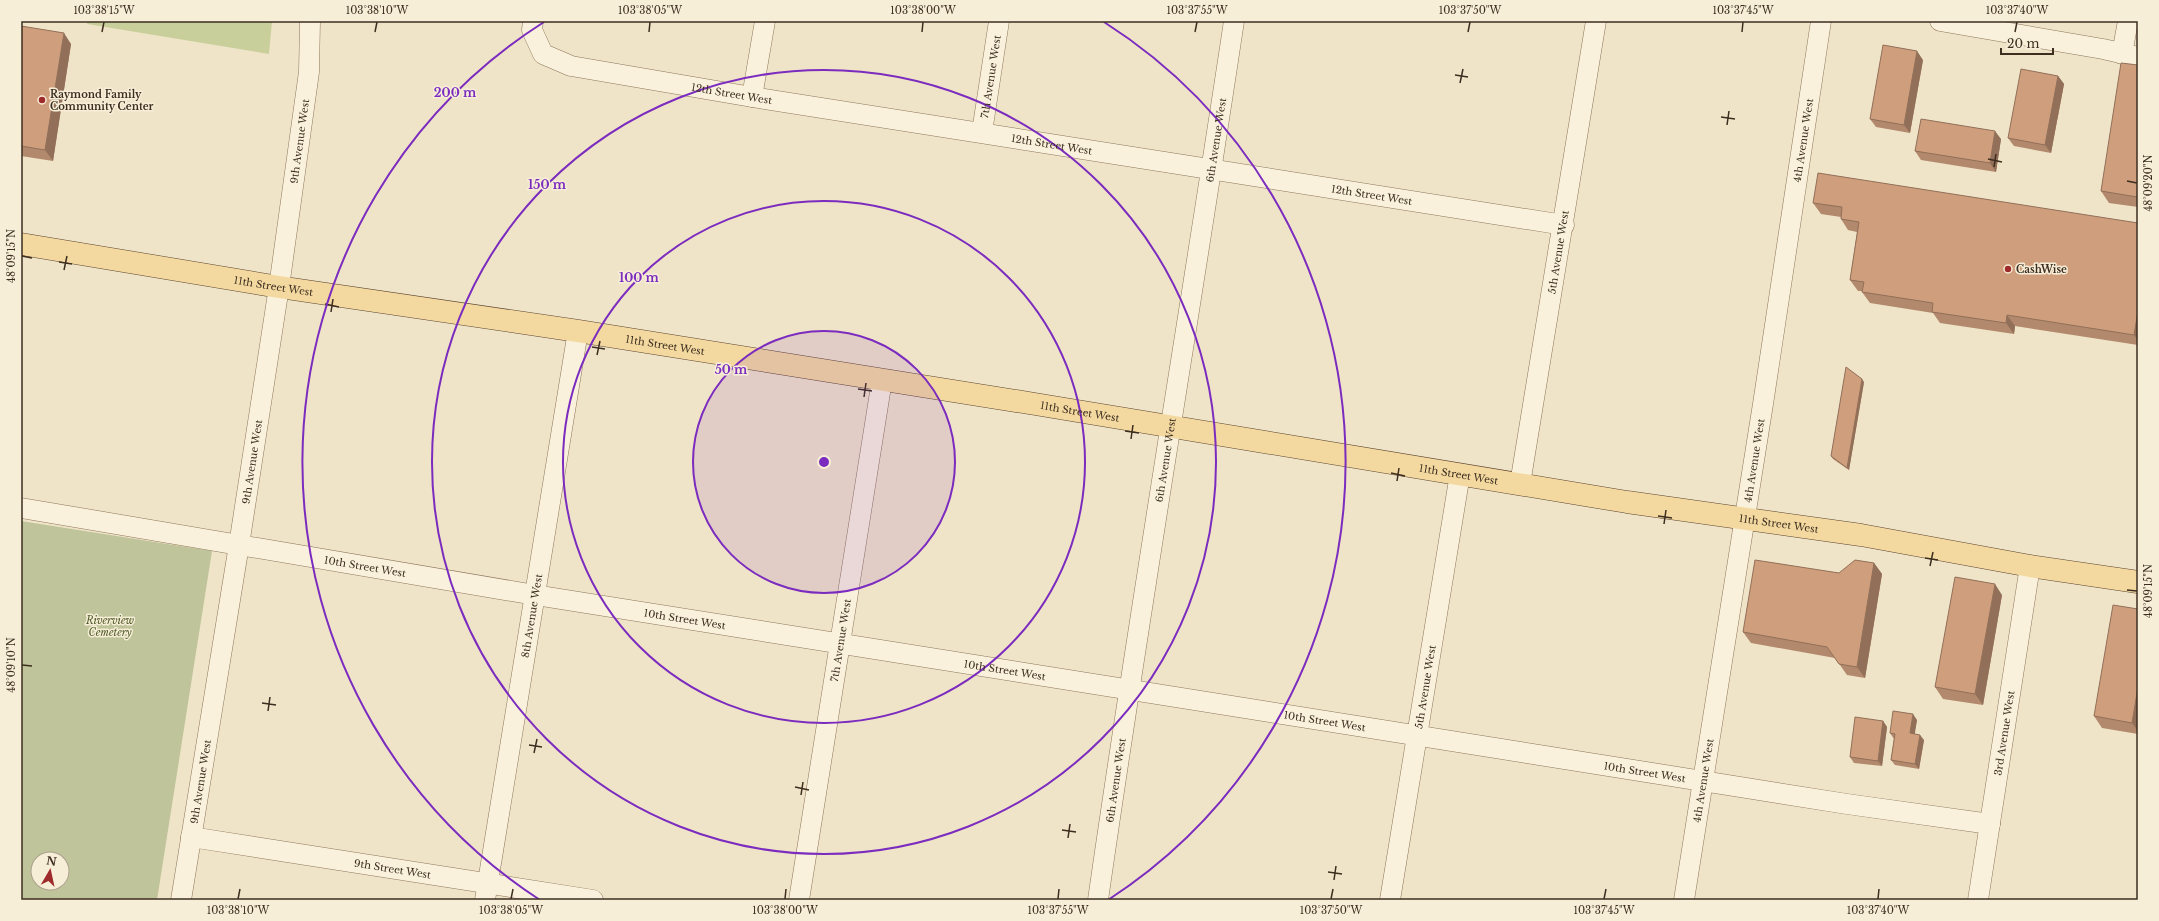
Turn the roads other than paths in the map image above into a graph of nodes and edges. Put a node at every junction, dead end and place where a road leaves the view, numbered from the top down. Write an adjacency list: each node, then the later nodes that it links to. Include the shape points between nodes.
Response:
1 (310, 21): 16 (street, 9th Avenue West, via 309,72)
2 (533, 21): 11 (street, 12th Street West, via 532,30 543,54 571,66)
3 (764, 21): 11 (street)
4 (999, 21): 12 (street, 7th Avenue West)
5 (1234, 21): 13 (street, 6th Avenue West)
6 (1596, 21): 14 (street, 5th Avenue West)
7 (1820, 21): 23 (street, 4th Avenue West)
8 (1940, 21): 10 (street)
9 (2128, 21): 10 (street)
10 (2130, 56)
11 (752, 97): 12 (street, 12th Street West)
12 (982, 132): 13 (street, 12th Street West)
13 (1212, 169): 14 (street, 12th Street West); 19 (street, 6th Avenue West)
14 (1564, 225): 21 (street, 5th Avenue West)
15 (21, 244): 16 (main road, 11th Street West)
16 (279, 287): 17 (main road, 11th Street West); 24 (street, 9th Avenue West)
17 (578, 331): 18 (main road, 11th Street West); 27 (street, 8th Avenue West)
18 (882, 380): 19 (main road, 11th Street West); 28 (street, 7th Avenue West)
19 (1170, 427): 20 (main road, 11th Street West); 29 (street, 6th Avenue West)
20 (1460, 474): 21 (main road, 11th Street West); 30 (street, 5th Avenue West)
21 (1520, 484): 23 (main road, 11th Street West)
22 (21, 508): 24 (street, 10th Street West)
23 (1744, 519): 25 (main road, 11th Street West, via 1861,535); 31 (street, 4th Avenue West)
24 (240, 545): 27 (street, 10th Street West); 33 (street, 9th Avenue West)
25 (2030, 566): 26 (main road, 11th Street West); 32 (street, 3rd Avenue West)
26 (2138, 582)
27 (535, 595): 28 (street, 10th Street West); 34 (street, 8th Avenue West)
28 (840, 644): 29 (street, 10th Street West); 37 (street, 7th Avenue West)
29 (1128, 690): 30 (street, 10th Street West); 38 (street, 6th Avenue West)
30 (1417, 736): 31 (street, 10th Street West); 39 (street, 5th Avenue West)
31 (1703, 781): 32 (street, 10th Street West); 40 (street, 4th Avenue West)
32 (1990, 824): 41 (street, 3rd Avenue West)
33 (191, 838): 34 (street, 9th Street West); 35 (street, 9th Avenue West)
34 (486, 891): 36 (street, 9th Street West)
35 (181, 900)
36 (593, 900)
37 (798, 900)
38 (1098, 900)
39 (1390, 900)
40 (1684, 900)
41 (1978, 900)

